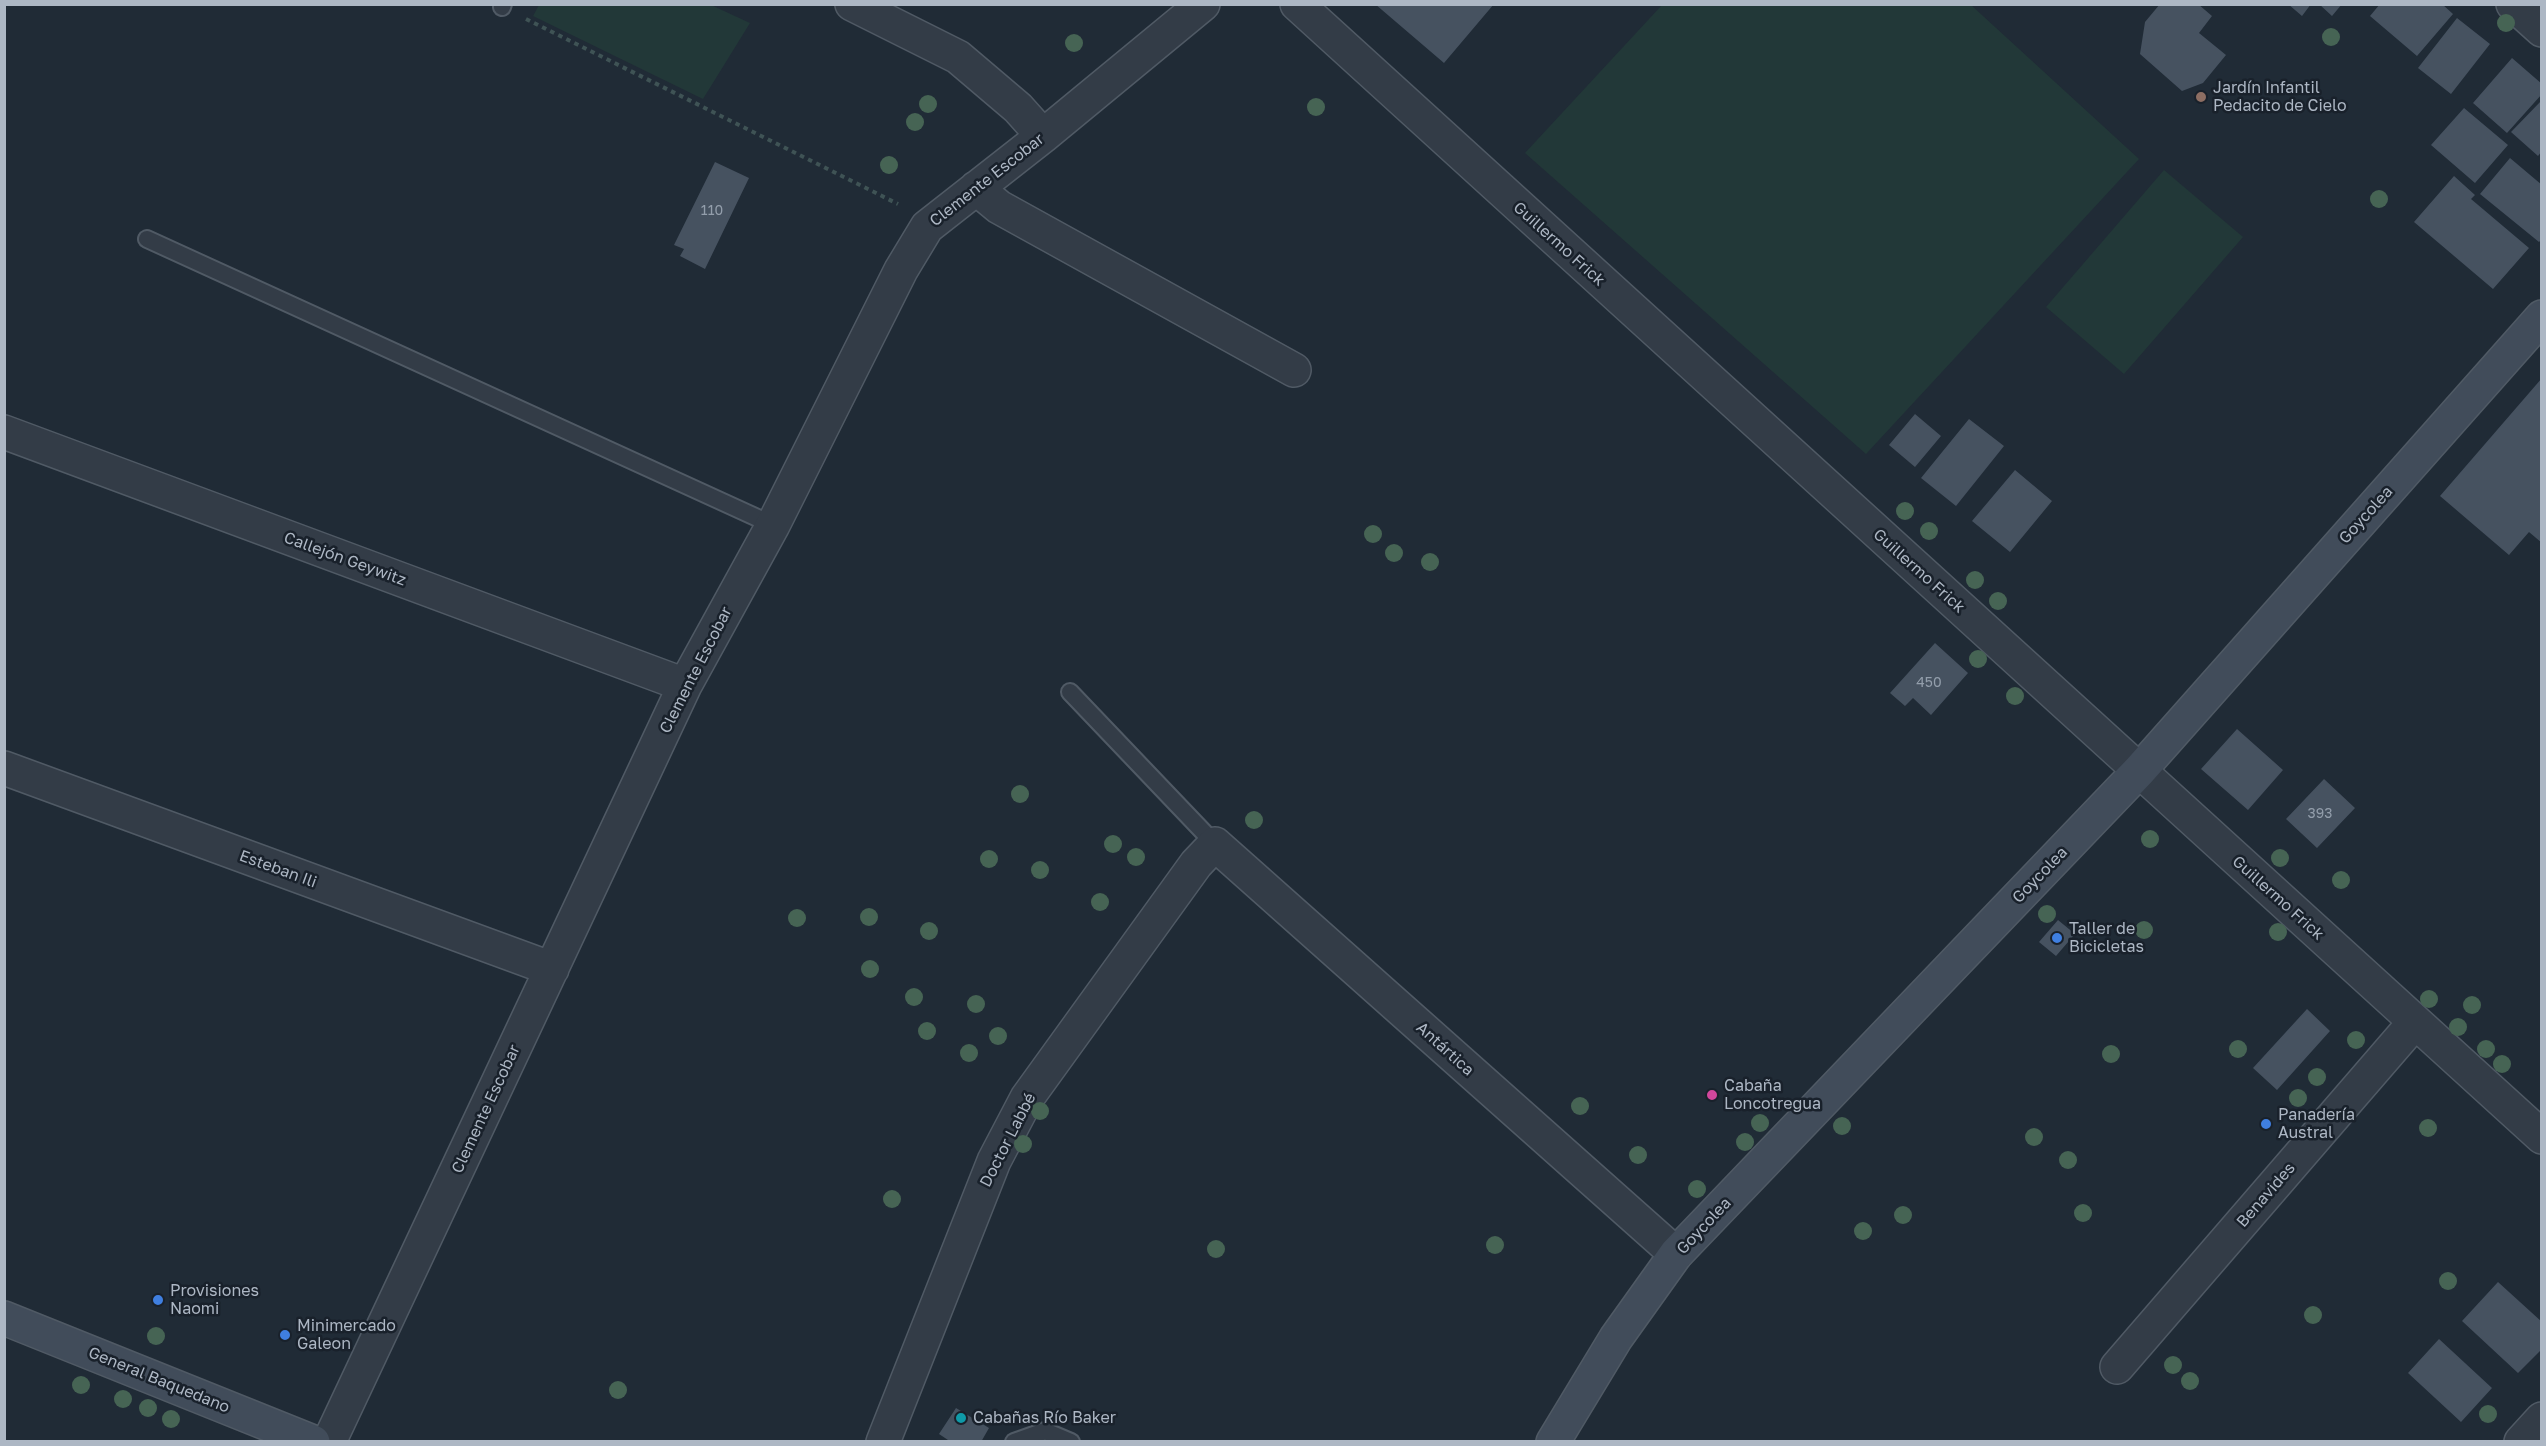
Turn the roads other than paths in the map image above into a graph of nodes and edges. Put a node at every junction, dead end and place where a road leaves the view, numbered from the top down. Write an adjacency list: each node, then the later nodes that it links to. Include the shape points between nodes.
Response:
1 (852, 4): 6 (street, via 958,57 1018,108)
2 (1203, 4): 6 (street, Clemente Escobar)
3 (1297, 4): 16 (street, Guillermo Frick)
4 (2512, 4): 5 (street)
5 (2541, 30)
6 (1043, 136): 7 (street, Clemente Escobar)
7 (976, 188): 10 (street, via 999,207); 12 (street, Clemente Escobar, via 927,226)
8 (147, 239): 12 (lane)
9 (2541, 317): 16 (street, Goycolea)
10 (1294, 370)
11 (4, 432): 13 (street, Callejón Geywitz)
12 (773, 525): 13 (street, Clemente Escobar)
13 (685, 685): 18 (street, Clemente Escobar)
14 (1070, 692): 17 (lane)
15 (4, 768): 18 (street, Esteban Ili)
16 (2139, 771): 19 (street, Guillermo Frick); 21 (street, Goycolea)
17 (1215, 844): 21 (street, Antártica); 27 (street, Doctor Labbé, via 1196,864 1027,1098 994,1161)
18 (552, 969): 26 (street, Clemente Escobar)
19 (2415, 1022): 20 (street, Guillermo Frick); 23 (street, Benavides)
20 (2541, 1137)
21 (1676, 1254): 30 (street, Goycolea, via 1616,1338)
22 (4, 1318): 25 (street, General Baquedano)
23 (2118, 1367)
24 (2541, 1419): 31 (street)
25 (313, 1442)
26 (329, 1442)
27 (883, 1442)
28 (1014, 1442): 29 (lane, via 1045,1431)
29 (1071, 1442)
30 (1553, 1442)
31 (2521, 1442)

